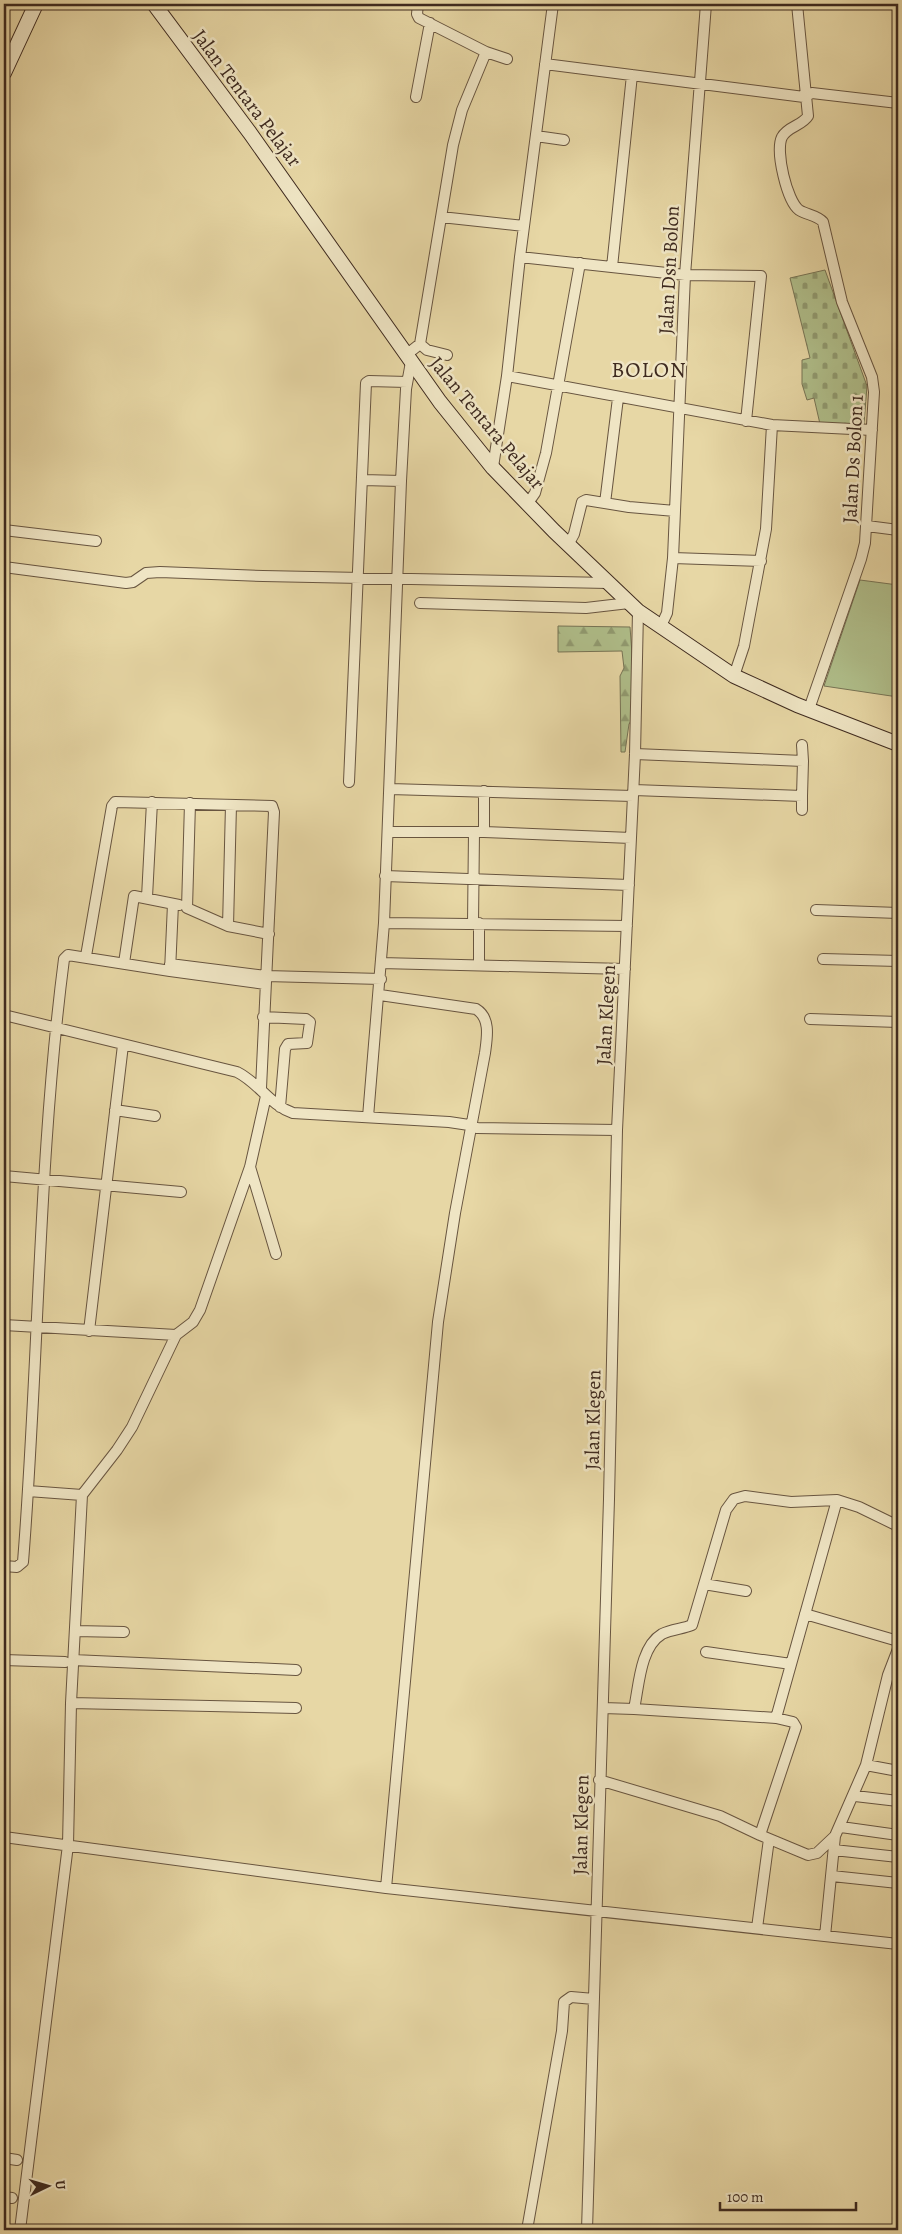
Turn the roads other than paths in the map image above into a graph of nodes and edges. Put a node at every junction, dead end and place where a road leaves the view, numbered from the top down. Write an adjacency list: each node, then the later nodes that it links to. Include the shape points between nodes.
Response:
1 (36, 4): 11 (main road)
2 (154, 4): 27 (main road, Jalan Tentara Pelajar, via 250,133)
3 (418, 4): 7 (street, via 417,14)
4 (553, 4): 10 (street)
5 (706, 4): 13 (street, Jalan Dsn Bolon)
6 (797, 4): 14 (street, Jalan Ds Bolon 1)
7 (430, 23): 8 (street); 15 (street)
8 (486, 52): 9 (street); 19 (street, via 457,126)
9 (507, 59)
10 (545, 64): 12 (street); 17 (street)
11 (4, 74)
12 (632, 75): 13 (street); 23 (street)
13 (699, 85): 14 (street, via 804,97); 24 (street, Jalan Dsn Bolon)
14 (808, 94): 16 (street); 35 (street, Jalan Ds Bolon 1, via 808,116 782,137 780,158 794,205 823,222 842,302 874,384)
15 (416, 97)
16 (898, 103)
17 (536, 136): 18 (street); 20 (street)
18 (564, 140)
19 (441, 217): 20 (street); 25 (street)
20 (524, 226): 21 (street)
21 (520, 257): 22 (street); 28 (street)
22 (580, 263): 23 (street); 30 (street)
23 (612, 267): 24 (street)
24 (685, 275): 32 (street, Jalan Dsn Bolon); 33 (street, via 761,276)
25 (420, 344): 26 (street, via 426,350); 27 (street)
26 (447, 355)
27 (408, 359): 29 (street); 36 (main road, Jalan Tentara Pelajar)
28 (507, 376): 30 (street); 36 (street)
29 (406, 382): 37 (street, via 367,381); 38 (street)
30 (557, 387): 31 (street); 39 (street, via 546,453 535,492)
31 (618, 398): 32 (street); 40 (street)
32 (680, 409): 33 (street); 41 (street, Jalan Dsn Bolon)
33 (746, 421): 34 (street)
34 (772, 425): 35 (street); 48 (street, via 769,502)
35 (872, 430): 42 (street, Jalan Ds Bolon 1)
36 (493, 467): 39 (main road, Jalan Tentara Pelajar)
37 (363, 480): 38 (street); 50 (street)
38 (401, 481): 51 (street)
39 (528, 503): 46 (main road, Jalan Tentara Pelajar)
40 (605, 503): 41 (street); 46 (street, via 582,502)
41 (675, 511): 47 (street, Jalan Dsn Bolon)
42 (867, 526): 44 (street); 57 (street, Jalan Ds Bolon 1, via 861,560)
43 (4, 530): 45 (street)
44 (898, 530)
45 (96, 541)
46 (568, 545): 52 (main road, Jalan Tentara Pelajar)
47 (673, 558): 48 (street); 55 (street, Jalan Dsn Bolon, via 667,613)
48 (761, 561): 56 (street, via 742,655)
49 (4, 567): 50 (street, via 121,583 131,583 146,573 160,572)
50 (358, 578): 51 (street); 62 (street)
51 (398, 578): 52 (street); 63 (street)
52 (608, 583): 54 (main road, Jalan Tentara Pelajar)
53 (420, 603): 54 (street)
54 (634, 607): 55 (main road, Jalan Tentara Pelajar); 60 (street, Jalan Klegen)
55 (661, 626): 56 (main road, Jalan Tentara Pelajar)
56 (734, 676): 57 (main road, Jalan Tentara Pelajar)
57 (809, 709): 58 (main road, Jalan Tentara Pelajar)
58 (898, 744)
59 (802, 745): 61 (street)
60 (635, 754): 61 (street); 65 (street, Jalan Klegen)
61 (803, 761): 66 (street)
62 (349, 782)
63 (390, 789): 64 (street); 71 (street)
64 (484, 791): 65 (street); 72 (street)
65 (633, 793): 66 (street); 73 (street, Jalan Klegen)
66 (802, 796): 70 (street)
67 (152, 802): 68 (street); 77 (street); 87 (street, via 118,801 112,806)
68 (190, 803): 69 (street); 79 (street)
69 (231, 804): 84 (street); 86 (street, via 274,808)
70 (802, 810)
71 (388, 832): 72 (street); 74 (street)
72 (479, 832): 73 (street); 75 (street)
73 (631, 838): 76 (street, Jalan Klegen)
74 (385, 876): 75 (street); 82 (street)
75 (473, 878): 76 (street); 83 (street)
76 (629, 885): 85 (street, Jalan Klegen)
77 (147, 897): 78 (street); 90 (street, via 132,897)
78 (174, 904): 79 (street); 93 (street)
79 (188, 908): 84 (street)
80 (816, 910): 81 (street)
81 (898, 913)
82 (384, 923): 83 (street); 91 (street)
83 (476, 923): 85 (street); 92 (street)
84 (228, 926): 86 (street)
85 (627, 926): 94 (street, Jalan Klegen)
86 (269, 934): 96 (street)
87 (86, 956): 90 (street); 102 (street, via 65,956)
88 (823, 959): 89 (street)
89 (898, 961)
90 (124, 963): 93 (street)
91 (382, 963): 92 (street); 95 (street)
92 (478, 965): 94 (street)
93 (170, 968): 96 (street)
94 (625, 969): 110 (street, Jalan Klegen)
95 (381, 979): 96 (street); 97 (street)
96 (266, 980): 99 (street)
97 (380, 995): 108 (street); 109 (street, via 476,1009 484,1016 486,1053)
98 (4, 1014): 102 (street)
99 (263, 1017): 104 (street); 105 (street, via 306,1019 310,1022 307,1043 288,1044 285,1049)
100 (810, 1018): 101 (street)
101 (898, 1022)
102 (55, 1027): 103 (street); 113 (street)
103 (123, 1045): 104 (street, via 237,1072); 106 (street)
104 (263, 1092): 105 (street); 111 (street)
105 (280, 1107): 108 (street, via 293,1113)
106 (115, 1110): 107 (street); 114 (street)
107 (155, 1116)
108 (368, 1117): 109 (street)
109 (471, 1126): 110 (street); 157 (street, via 438,1322)
110 (617, 1130): 140 (street, Jalan Klegen)
111 (250, 1167): 116 (street); 120 (street, via 200,1310 193,1322)
112 (4, 1176): 113 (street)
113 (44, 1181): 114 (street); 118 (street)
114 (106, 1185): 115 (street); 119 (street)
115 (181, 1192)
116 (276, 1254)
117 (4, 1325): 118 (street)
118 (36, 1326): 119 (street); 121 (street)
119 (89, 1331): 120 (street)
120 (176, 1335): 122 (street, via 132,1427)
121 (28, 1491): 122 (street); 125 (street, via 23,1562 18,1567)
122 (82, 1495): 129 (street)
123 (837, 1500): 124 (street); 126 (street, via 799,1502 745,1496 734,1499 726,1510); 128 (street)
124 (898, 1526)
125 (4, 1566)
126 (704, 1584): 127 (street); 141 (street, via 692,1624 663,1634 651,1644)
127 (746, 1591)
128 (805, 1614): 131 (street); 136 (street)
129 (75, 1631): 130 (street); 135 (street)
130 (124, 1632)
131 (898, 1641)
132 (898, 1650): 143 (street, via 888,1675)
133 (706, 1652): 136 (street)
134 (4, 1660): 135 (street)
135 (69, 1661): 137 (street); 138 (street)
136 (791, 1664): 142 (street)
137 (296, 1670)
138 (71, 1703): 139 (street); 152 (street)
139 (296, 1708)
140 (603, 1708): 141 (street); 145 (street, Jalan Klegen)
141 (634, 1709): 142 (street)
142 (776, 1718): 151 (street, via 793,1722 796,1726)
143 (866, 1765): 144 (street); 146 (street)
144 (898, 1771)
145 (599, 1780): 151 (street, via 720,1816); 158 (street, Jalan Klegen)
146 (854, 1796): 147 (street); 148 (street)
147 (898, 1801)
148 (838, 1832): 149 (street); 151 (street, via 817,1853 810,1855); 153 (street)
149 (898, 1835)
150 (4, 1837): 152 (street)
151 (764, 1837): 159 (street)
152 (68, 1844): 157 (street); 165 (street)
153 (834, 1850): 154 (street); 155 (street)
154 (898, 1857)
155 (832, 1876): 156 (street); 160 (street)
156 (898, 1883)
157 (386, 1888): 158 (street)
158 (597, 1911): 159 (street); 162 (street, Jalan Klegen)
159 (757, 1928): 160 (street)
160 (825, 1936): 161 (street)
161 (898, 1944)
162 (594, 1999): 166 (street, via 570,1997 564,2002 562,2031); 167 (street, Jalan Klegen)
163 (4, 2158): 164 (street)
164 (17, 2160)
165 (20, 2230)
166 (527, 2230)
167 (587, 2230)

